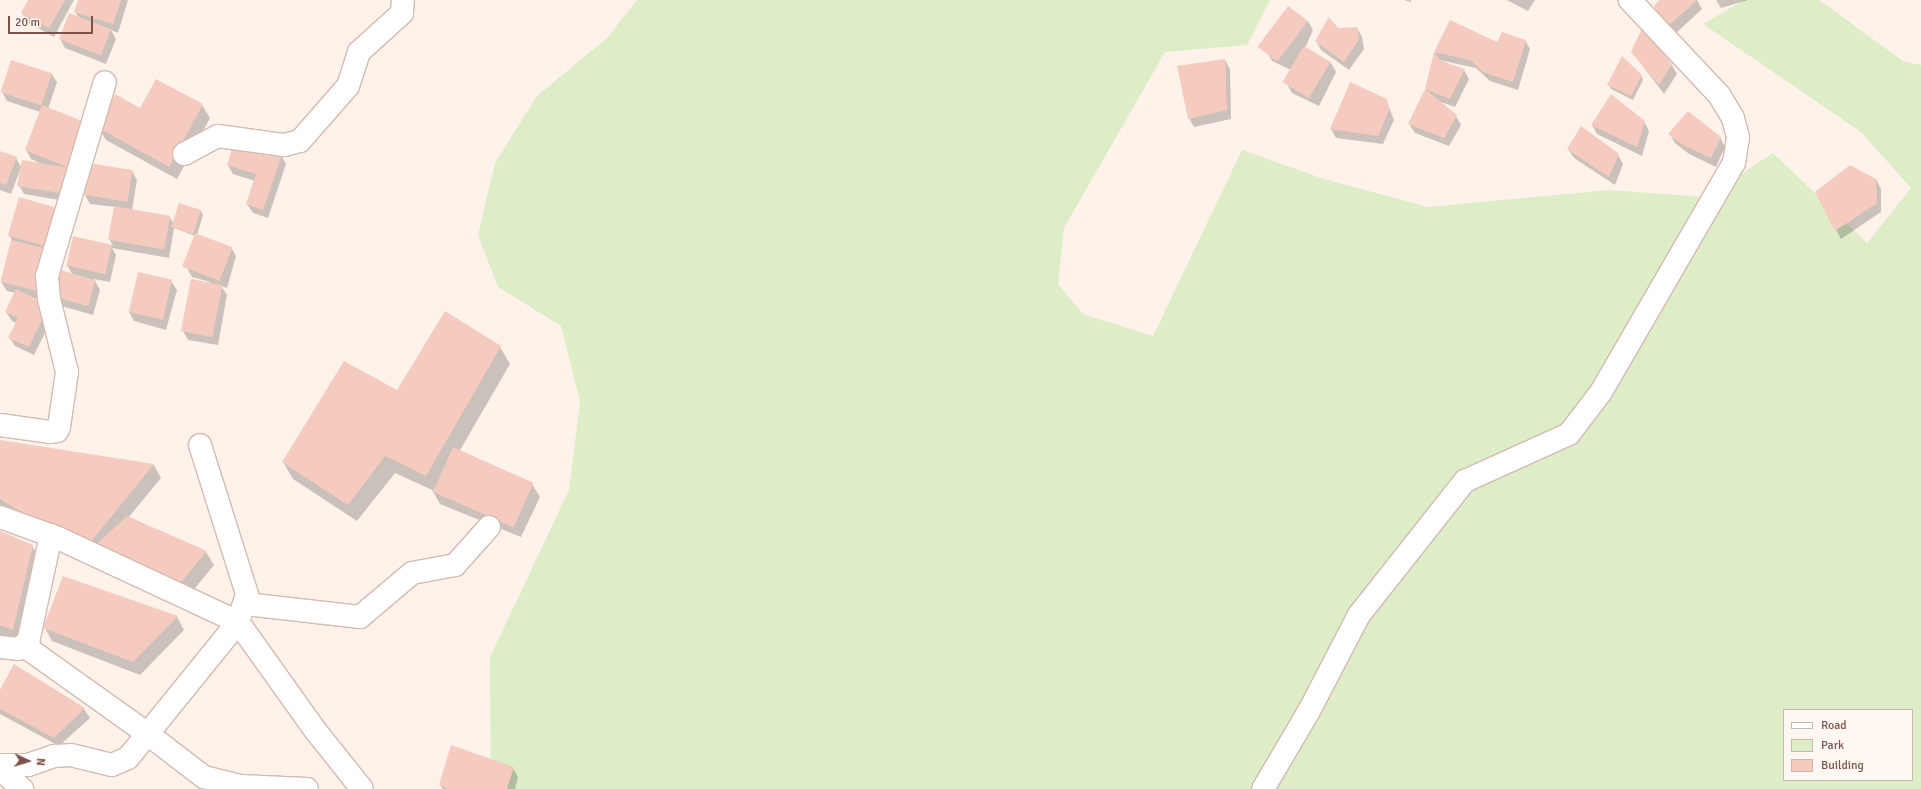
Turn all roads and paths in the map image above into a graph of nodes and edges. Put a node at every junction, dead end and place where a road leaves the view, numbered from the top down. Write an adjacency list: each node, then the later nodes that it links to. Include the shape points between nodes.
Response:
1 (403, 0): 4 (street, via 402,13 359,52 348,86 300,141 284,145 218,136)
2 (1630, 0): 19 (street, via 1720,96 1733,118 1738,137 1734,163 1601,392 1569,434 1465,481 1359,615 1310,711)
3 (105, 82): 5 (street, via 47,276 67,372 59,426 57,431 50,432)
4 (184, 154)
5 (0, 426)
6 (200, 445): 10 (street, via 246,587)
7 (0, 517): 9 (street)
8 (489, 526): 10 (street, via 455,565 412,573 360,616)
9 (51, 535): 10 (street); 11 (street)
10 (242, 613): 13 (street); 18 (street, via 315,730)
11 (28, 642): 12 (street, via 18,649); 13 (street, via 30,650)
12 (0, 647)
13 (149, 735): 14 (street, via 128,758 112,765 71,755 54,756 28,765); 17 (street, via 204,777 241,786)
14 (0, 765)
15 (0, 769): 16 (street)
16 (22, 789)
17 (307, 789)
18 (362, 789)
19 (1263, 789)

